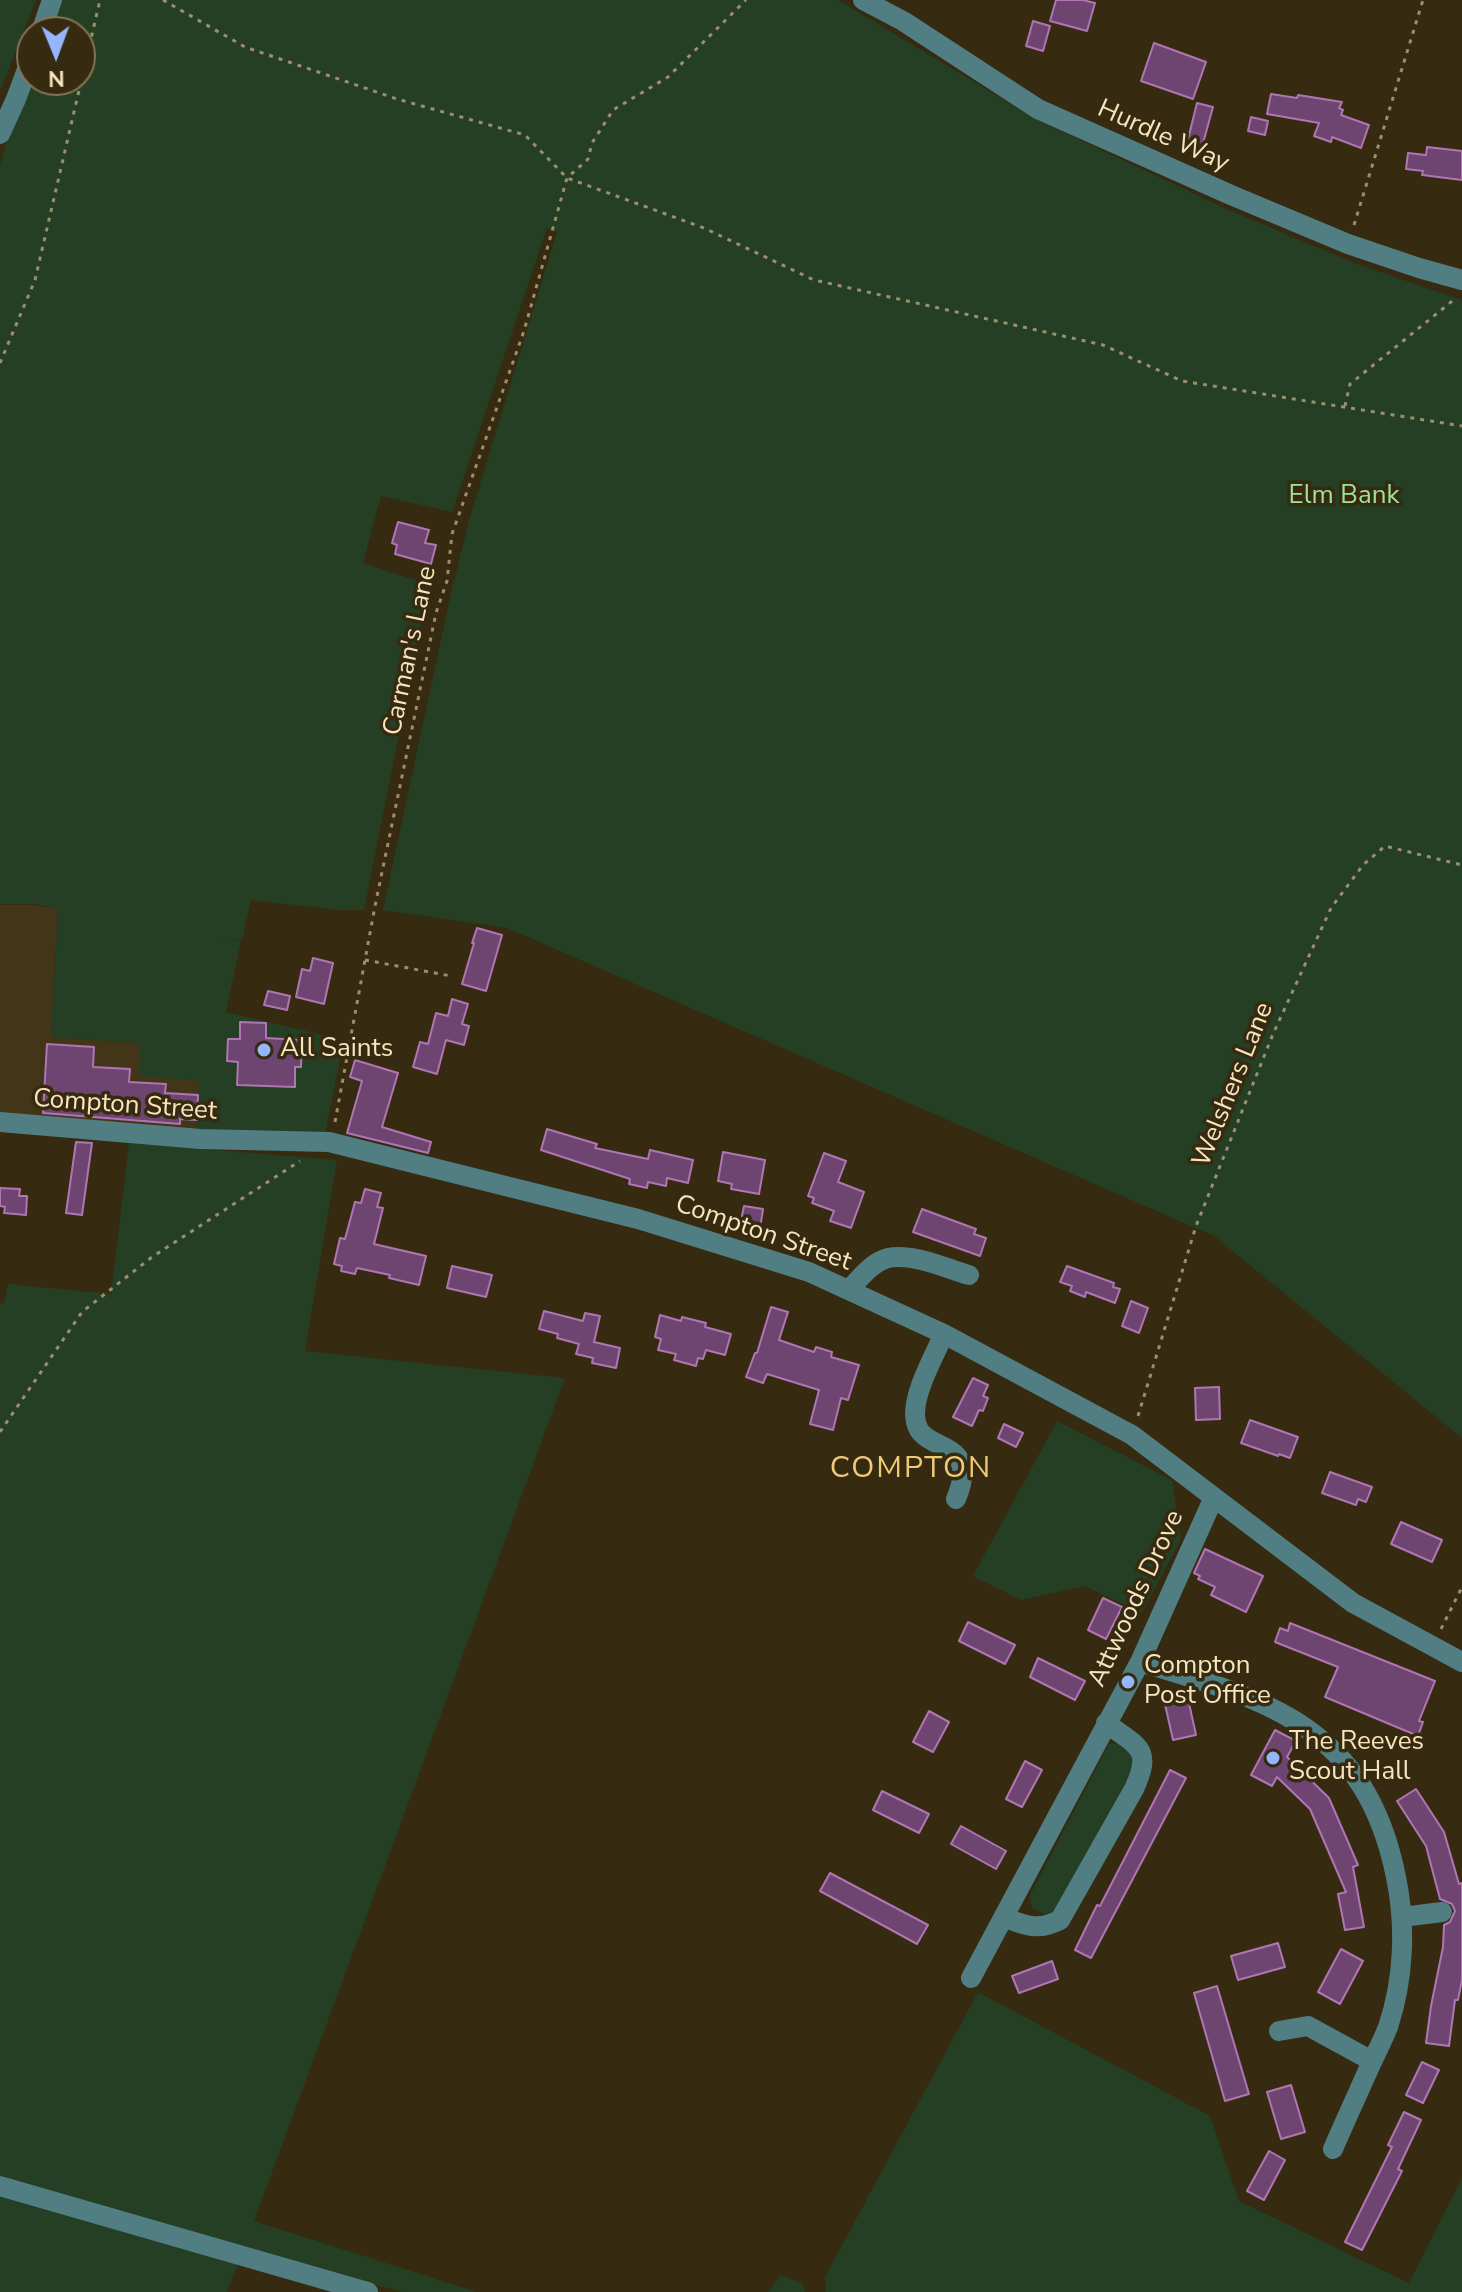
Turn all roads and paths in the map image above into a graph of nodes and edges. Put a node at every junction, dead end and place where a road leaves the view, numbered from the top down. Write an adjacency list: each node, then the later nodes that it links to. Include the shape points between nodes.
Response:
1 (100, 0): 12 (path, via 35,280)
2 (163, 0): 8 (path, via 245,47 397,99 525,135)
3 (746, 0): 8 (path, via 668,77 613,110 588,159)
4 (863, 0): 9 (street, Hurdle Way, via 1038,109)
5 (1423, 0): 9 (path)
6 (17, 96): 7 (street)
7 (0, 134)
8 (567, 178): 13 (path, via 704,228 814,280 1103,345 1182,381); 16 (path, Carman's Lane, via 524,331 452,534 447,581)
9 (1348, 244): 10 (street, Hurdle Way)
10 (1462, 280)
11 (1462, 293): 13 (path, via 1350,384)
12 (0, 363)
13 (1345, 406): 14 (path)
14 (1462, 426)
15 (1462, 865): 24 (path, Welshers Lane, via 1385,846 1363,865 1331,908 1273,1034 1196,1226)
16 (365, 960): 17 (path); 19 (path, Carman's Lane)
17 (451, 976)
18 (0, 1122): 19 (street, Compton Street, via 200,1139)
19 (329, 1142): 21 (street, Compton Street, via 638,1219 809,1272); 23 (path, via 152,1257 82,1312)
20 (969, 1275): 21 (street, via 918,1259 888,1258)
21 (849, 1290): 22 (street, Compton Street)
22 (944, 1334): 24 (street, Compton Street); 26 (street, via 915,1417 922,1434 958,1458 962,1476)
23 (0, 1432)
24 (1132, 1435): 25 (street, Compton Street)
25 (1214, 1497): 28 (street, Compton Street, via 1353,1603); 29 (street, Attwoods Drove)
26 (956, 1499)
27 (1462, 1587): 28 (path)
28 (1432, 1646): 30 (street, Compton Street)
29 (1140, 1662): 31 (street, Attwoods Drove); 33 (street, via 1266,1704 1334,1751 1356,1774 1379,1815)
30 (1462, 1662)
31 (1106, 1723): 34 (street, Attwoods Drove); 34 (street, Attwoods Drove, via 1139,1748 1143,1768 1134,1789 1060,1920 1030,1927)
32 (1442, 1912): 33 (street)
33 (1402, 1917): 37 (street, via 1395,2001)
34 (1005, 1918): 35 (street, Attwoods Drove)
35 (971, 1978)
36 (1279, 2031): 37 (street, via 1308,2026)
37 (1372, 2061): 38 (street)
38 (1333, 2149)
39 (0, 2186): 40 (street)
40 (368, 2292)

